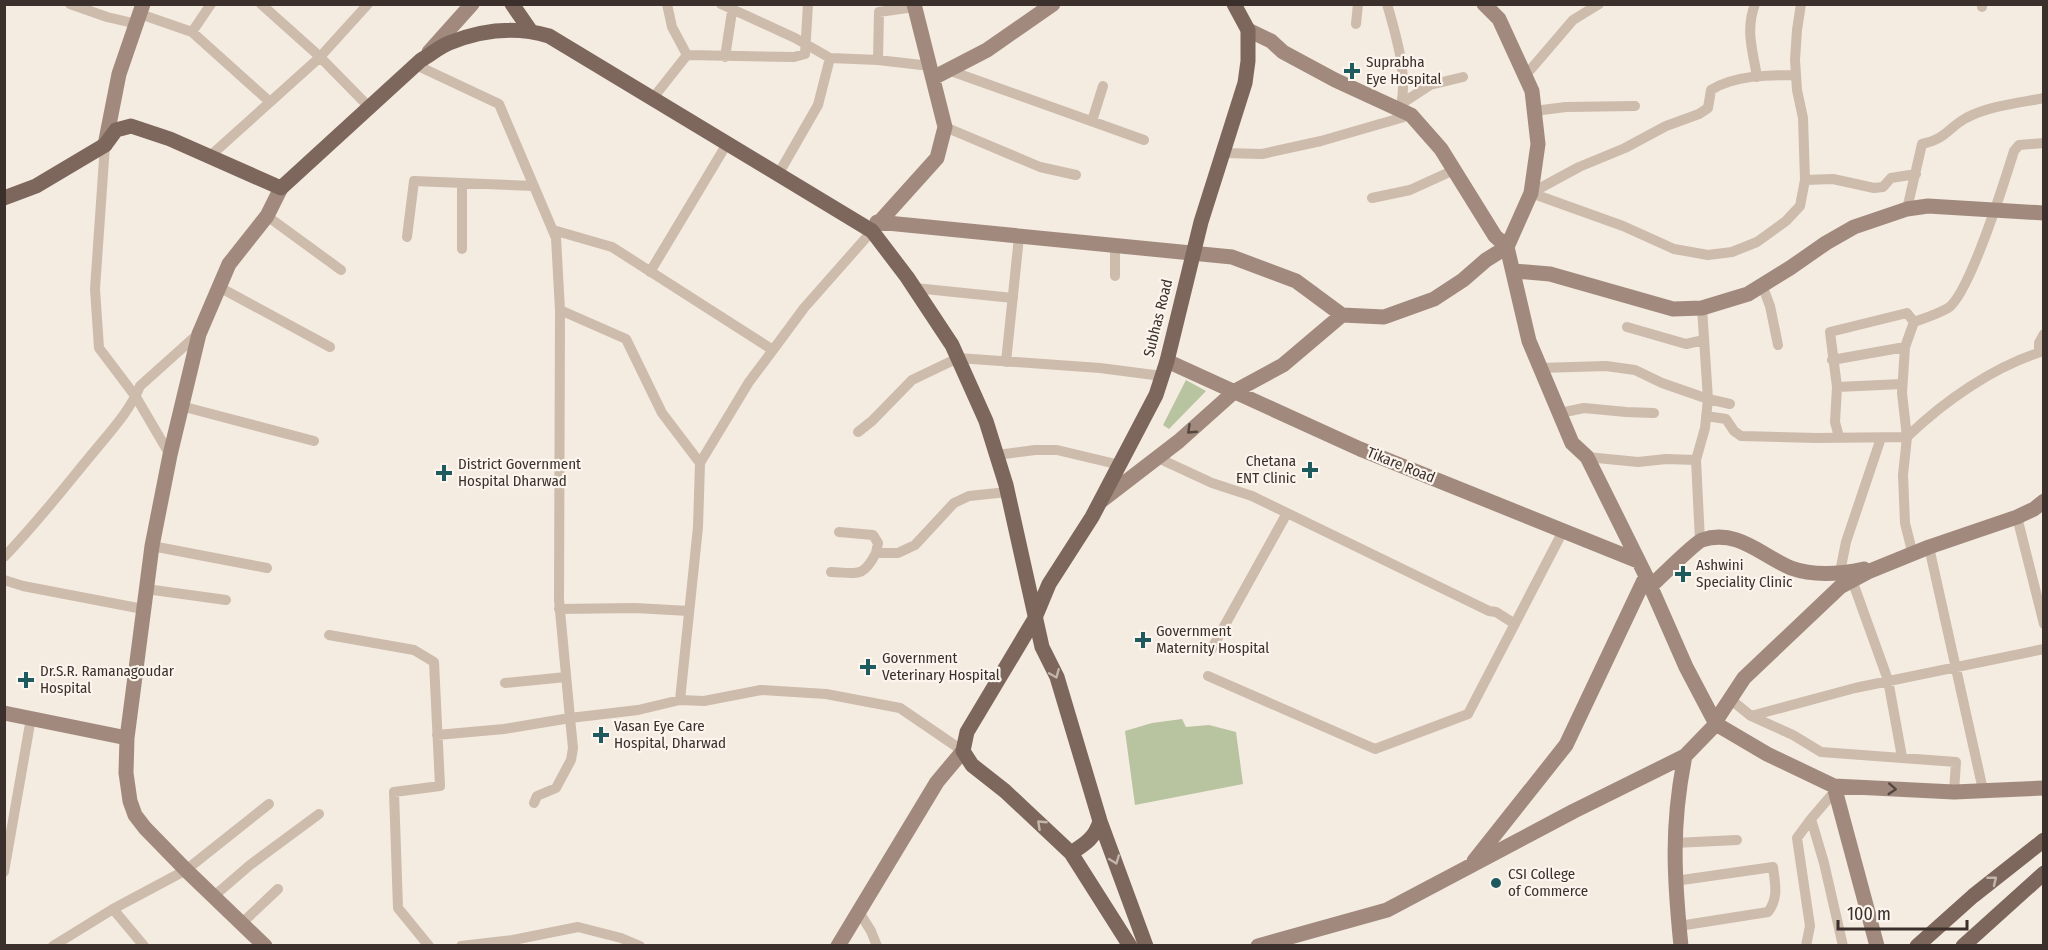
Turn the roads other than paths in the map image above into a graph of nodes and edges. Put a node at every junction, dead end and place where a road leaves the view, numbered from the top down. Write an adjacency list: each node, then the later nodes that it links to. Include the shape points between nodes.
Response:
1 (70, 4): 20 (street, via 107,17)
2 (210, 4): 24 (street)
3 (261, 4): 27 (street)
4 (368, 4): 27 (street)
5 (472, 4): 31 (street)
6 (512, 4): 22 (main road)
7 (667, 4): 26 (street, via 672,27)
8 (721, 4): 19 (street)
9 (808, 4): 25 (street)
10 (1053, 4): 32 (street, via 987,50)
11 (1234, 4): 23 (main road, Subhas Road)
12 (1358, 4): 21 (street)
13 (1387, 4): 44 (street, via 1401,63)
14 (1484, 4): 35 (street, via 1498,19)
15 (1755, 4): 37 (street, via 1750,34)
16 (1801, 4): 34 (street)
17 (915, 5): 30 (street, via 879,12); 33 (street)
18 (1596, 5): 35 (street, via 1573,20)
19 (733, 7): 25 (street); 28 (street)
20 (140, 14): 24 (street); 51 (street, via 119,74)
21 (1356, 24)
22 (530, 30): 31 (main road, via 504,29 448,43); 39 (main road, via 549,36)
23 (1248, 30): 44 (street, via 1335,80); 52 (main road, Subhas Road, via 1245,83)
24 (192, 32): 41 (street)
25 (805, 45): 28 (street, via 805,54 794,57); 29 (street)
26 (687, 55): 28 (street); 39 (street)
27 (320, 57): 41 (street); 43 (street)
28 (725, 57)
29 (830, 58): 30 (street); 55 (street, via 818,105)
30 (878, 60): 33 (street)
31 (419, 63): 43 (main road); 60 (street, via 499,104)
32 (948, 70): 33 (street); 46 (street)
33 (931, 72): 47 (street)
34 (1796, 75): 37 (street); 58 (street, via 1803,118)
35 (1525, 76): 45 (street, via 1532,91)
36 (1463, 77): 44 (street, via 1430,85)
37 (1757, 77): 62 (street, via 1718,85 1711,90 1708,108 1699,114 1666,126)
38 (1103, 86): 46 (street)
39 (653, 98): 49 (main road)
40 (2043, 98): 56 (street, via 1989,109 1964,119 1944,136 1922,144)
41 (270, 102): 53 (street)
42 (1635, 106): 45 (street)
43 (370, 108): 61 (main road)
44 (1404, 109): 52 (street, via 1321,141 1262,154); 54 (street, via 1441,149)
45 (1534, 111): 62 (street, via 1538,144)
46 (1092, 121): 48 (street)
47 (945, 127): 57 (street, via 1040,167); 69 (street, via 937,158)
48 (1143, 140)
49 (728, 142): 55 (main road); 79 (street)
50 (2043, 142): 66 (street, via 2019,145 2014,151)
51 (105, 145): 53 (main road, via 116,130 131,126); 63 (main road, via 36,186); 107 (street, via 95,289 99,348)
52 (1223, 153): 76 (main road, Subhas Road)
53 (209, 157): 61 (main road)
54 (1454, 170): 64 (street, via 1410,190); 74 (street, via 1495,236)
55 (779, 173): 69 (main road)
56 (1916, 174): 58 (street, via 1891,178 1883,187 1874,188 1833,179); 65 (street)
57 (1077, 175)
58 (1805, 180): 62 (street, via 1800,206 1786,221 1757,242 1732,252 1708,255 1674,249)
59 (462, 183): 60 (street); 71 (street, via 414,181); 75 (street)
60 (534, 186): 70 (street)
61 (281, 188): 68 (street)
62 (1531, 193): 74 (street)
63 (4, 198)
64 (1372, 198)
65 (1906, 209): 66 (street, via 1928,206); 81 (street, via 1854,227)
66 (1994, 210): 67 (street); 88 (street, via 1964,287 1950,308)
67 (2043, 213)
68 (267, 216): 77 (street); 82 (street, via 229,264)
69 (875, 226): 72 (street); 83 (main road); 96 (street)
70 (552, 230): 79 (street, via 612,247); 86 (street, via 556,238)
71 (407, 237)
72 (1018, 237): 73 (street); 84 (street)
73 (1115, 245): 76 (street); 80 (street)
74 (1507, 247): 78 (street); 87 (street, via 1434,299 1384,317)
75 (462, 249)
76 (1193, 253): 87 (street, via 1232,257 1296,281); 100 (main road, Subhas Road)
77 (341, 270)
78 (1514, 271): 85 (street, via 1550,274 1673,309); 102 (street, via 1529,341)
79 (650, 272): 96 (street)
80 (1115, 276)
81 (1762, 285): 85 (street, via 1748,294); 93 (street)
82 (219, 287): 90 (street); 94 (street)
83 (915, 288): 84 (street); 98 (main road)
84 (1013, 298): 101 (street)
85 (1702, 308): 92 (street)
86 (560, 310): 124 (street, via 626,339 662,413); 148 (street)
87 (1342, 315): 106 (street, via 1283,365)
88 (1914, 322): 95 (street); 99 (street, via 1907,314 1830,332)
89 (1627, 327): 92 (street, via 1686,344)
90 (198, 334): 107 (street, via 140,386); 110 (street)
91 (2043, 334): 97 (street)
92 (1704, 340): 108 (street)
93 (1778, 345)
94 (330, 347)
95 (1905, 347): 99 (street); 104 (street)
96 (773, 350): 124 (street)
97 (2041, 352): 116 (street, via 1967,389)
98 (958, 358): 101 (street); 114 (street, via 912,380); 120 (main road)
99 (1832, 360): 105 (street)
100 (1167, 361): 103 (main road, Subhas Road); 106 (street, Tikare Road)
101 (1006, 362): 103 (street)
102 (1540, 368): 108 (street, via 1606,366 1635,370); 111 (street)
103 (1162, 376): 125 (main road, Subhas Road)
104 (1902, 384): 105 (street); 116 (street)
105 (1837, 387): 115 (street, via 1835,422)
106 (1235, 391): 122 (street, one-way to 122); 131 (street, Tikare Road, via 1360,449)
107 (136, 397): 119 (street); 138 (street)
108 (1708, 399): 109 (street); 113 (street)
109 (1730, 404)
110 (181, 405): 118 (street); 119 (street)
111 (1560, 413): 112 (street, via 1584,408); 121 (street, via 1572,442)
112 (1654, 413)
113 (1706, 416): 115 (street, via 1726,419 1741,435); 123 (street)
114 (858, 432)
115 (1839, 437): 117 (street)
116 (1907, 437): 117 (street); 137 (street, via 1903,475 1905,523)
117 (1881, 438): 142 (street, via 1846,542)
118 (314, 441)
119 (170, 455): 134 (street)
120 (997, 455): 125 (street, via 1057,450); 126 (main road)
121 (1587, 457): 123 (street, via 1638,462); 139 (street)
122 (1158, 458): 127 (street); 129 (street)
123 (1696, 460): 133 (street)
124 (700, 463): 149 (street)
125 (1120, 465): 127 (main road, Subhas Road)
126 (1007, 492): 136 (street, via 969,496 954,502 915,545 898,553); 150 (main road)
127 (1101, 501): 150 (main road, Subhas Road, via 1049,584)
128 (2043, 501): 130 (street)
129 (1287, 513): 151 (street); 155 (street)
130 (2017, 517): 135 (street); 152 (street)
131 (1563, 531): 139 (street, Tikare Road); 151 (street)
132 (839, 532): 136 (street, via 873,535 878,543)
133 (1700, 541): 142 (street, via 1724,537 1759,549 1792,568); 144 (street)
134 (152, 546): 140 (street); 145 (street)
135 (1929, 547): 137 (street); 156 (street)
136 (876, 553): 141 (street, via 868,569 858,573)
137 (1913, 555): 142 (street)
138 (4, 557)
139 (1638, 561): 144 (street)
140 (267, 568)
141 (831, 572)
142 (1846, 576): 159 (street); 161 (street, via 1840,587 1744,678)
143 (4, 580): 147 (street)
144 (1648, 581): 167 (street); 186 (street, via 1566,745)
145 (146, 589): 146 (street); 147 (street)
146 (226, 600)
147 (143, 609): 169 (street)
148 (559, 609): 149 (street); 158 (street)
149 (689, 611): 162 (street)
150 (1034, 620): 170 (main road, Subhas Road, via 967,732); 181 (main road, one-way to 181, via 1057,677)
151 (1515, 624): 157 (street, via 1468,714 1375,749)
152 (2043, 624)
153 (329, 635): 168 (street, via 414,650 434,662)
154 (2043, 649): 156 (street)
155 (1211, 650)
156 (1956, 668): 159 (street); 175 (street)
157 (1208, 676)
158 (566, 677): 160 (street); 166 (street)
159 (1888, 680): 164 (street); 172 (street)
160 (505, 683)
161 (1730, 699): 164 (street); 167 (street)
162 (680, 700): 166 (street, via 638,710); 170 (street, via 704,701 761,690 826,694 900,708)
163 (4, 713): 165 (street)
164 (1751, 716): 172 (street, via 1821,752)
165 (31, 718): 169 (street); 188 (street)
166 (570, 718): 168 (street); 177 (street, via 571,760 556,788 537,796)
167 (1716, 724): 171 (street); 173 (street)
168 (437, 735): 201 (street, via 440,786 394,792 398,908)
169 (127, 738): 187 (street, via 126,772 135,815)
170 (963, 751): 185 (main road, one-way to 170, via 972,765); 194 (street, via 937,782)
171 (1685, 756): 184 (street); 186 (street)
172 (1902, 757): 176 (street, via 1956,762)
173 (1834, 788): 176 (street, one-way to 176); 180 (street); 211 (street)
174 (2043, 788): 175 (street)
175 (1983, 790): 176 (street)
176 (1954, 792)
177 (534, 803)
178 (269, 804): 187 (street)
179 (319, 814): 192 (street)
180 (1811, 819): 209 (street, via 1797,837 1810,926); 210 (street)
181 (1100, 821): 185 (main road, via 1089,842); 206 (main road, one-way to 206)
182 (1737, 840): 184 (street)
183 (2043, 840): 212 (main road, one-way to 183)
184 (1674, 843): 190 (street)
185 (1071, 853): 197 (main road)
186 (1470, 866): 207 (street, via 1387,910)
187 (186, 870): 192 (street); 193 (street)
188 (4, 872)
189 (2043, 873): 213 (main road)
190 (1675, 881): 196 (street); 196 (street, via 1773,867 1776,893 1768,912)
191 (278, 889): 195 (street)
192 (214, 896): 195 (street)
193 (113, 909): 198 (street); 199 (street)
194 (859, 912): 204 (street); 205 (street)
195 (242, 923): 200 (street)
196 (1679, 926): 208 (street)
197 (1128, 942)
198 (53, 945)
199 (144, 945)
200 (265, 945)
201 (429, 945)
202 (461, 945): 203 (street, via 578,927)
203 (640, 945)
204 (838, 945)
205 (878, 945)
206 (1146, 945)
207 (1258, 945)
208 (1681, 945)
209 (1806, 945)
210 (1843, 945)
211 (1877, 945)
212 (1917, 945)
213 (1963, 945)

